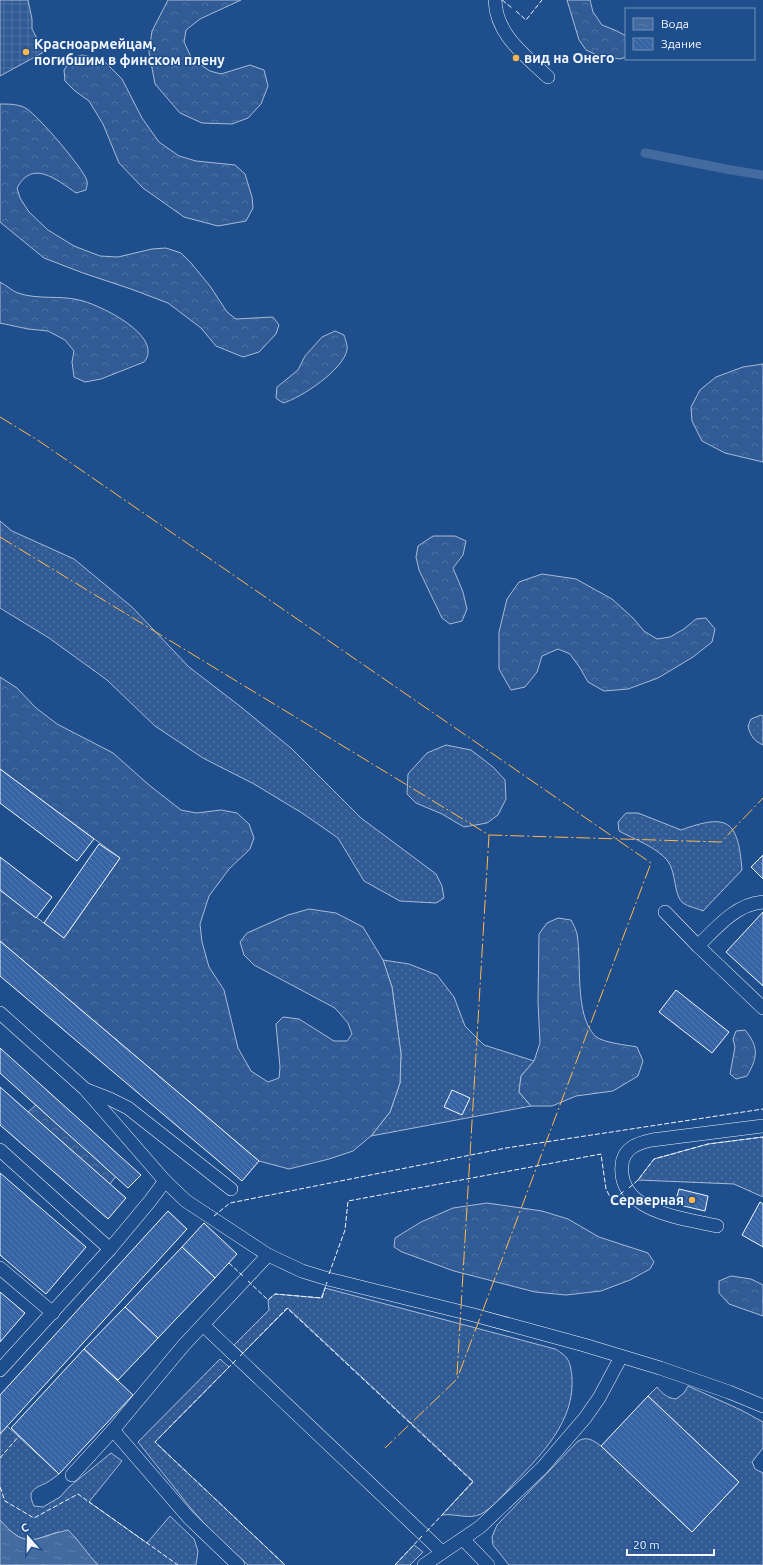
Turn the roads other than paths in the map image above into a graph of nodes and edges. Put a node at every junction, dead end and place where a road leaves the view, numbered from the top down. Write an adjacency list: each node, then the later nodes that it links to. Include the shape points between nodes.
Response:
1 (495, 0): 2 (lane, via 497,17 512,43)
2 (548, 77)
3 (763, 902): 5 (lane, via 739,909)
4 (665, 912): 5 (lane)
5 (698, 946): 6 (lane)
6 (763, 1008)
7 (0, 1013): 8 (lane)
8 (85, 1089): 11 (lane); 12 (lane, via 128,1108)
9 (763, 1126): 13 (lane, via 652,1140 631,1147 626,1153 621,1172 626,1190 634,1198 657,1211)
10 (0, 1150): 14 (lane)
11 (165, 1181): 14 (lane); 15 (lane, via 186,1201)
12 (231, 1189)
13 (717, 1226)
14 (110, 1249): 17 (lane)
15 (268, 1256): 18 (lane); 19 (lane, via 328,1279 470,1314)
16 (0, 1268): 17 (lane)
17 (53, 1313): 20 (lane)
18 (203, 1325): 22 (lane); 25 (lane)
19 (621, 1357): 21 (lane, via 697,1380); 24 (lane, via 599,1398 570,1436 542,1468 492,1516)
20 (0, 1370)
21 (763, 1406)
22 (113, 1430): 23 (lane); 26 (lane, via 189,1518)
23 (72, 1475)
24 (463, 1539): 25 (lane); 28 (lane)
25 (442, 1552): 27 (lane)
26 (238, 1565)
27 (424, 1565)
28 (488, 1565)

